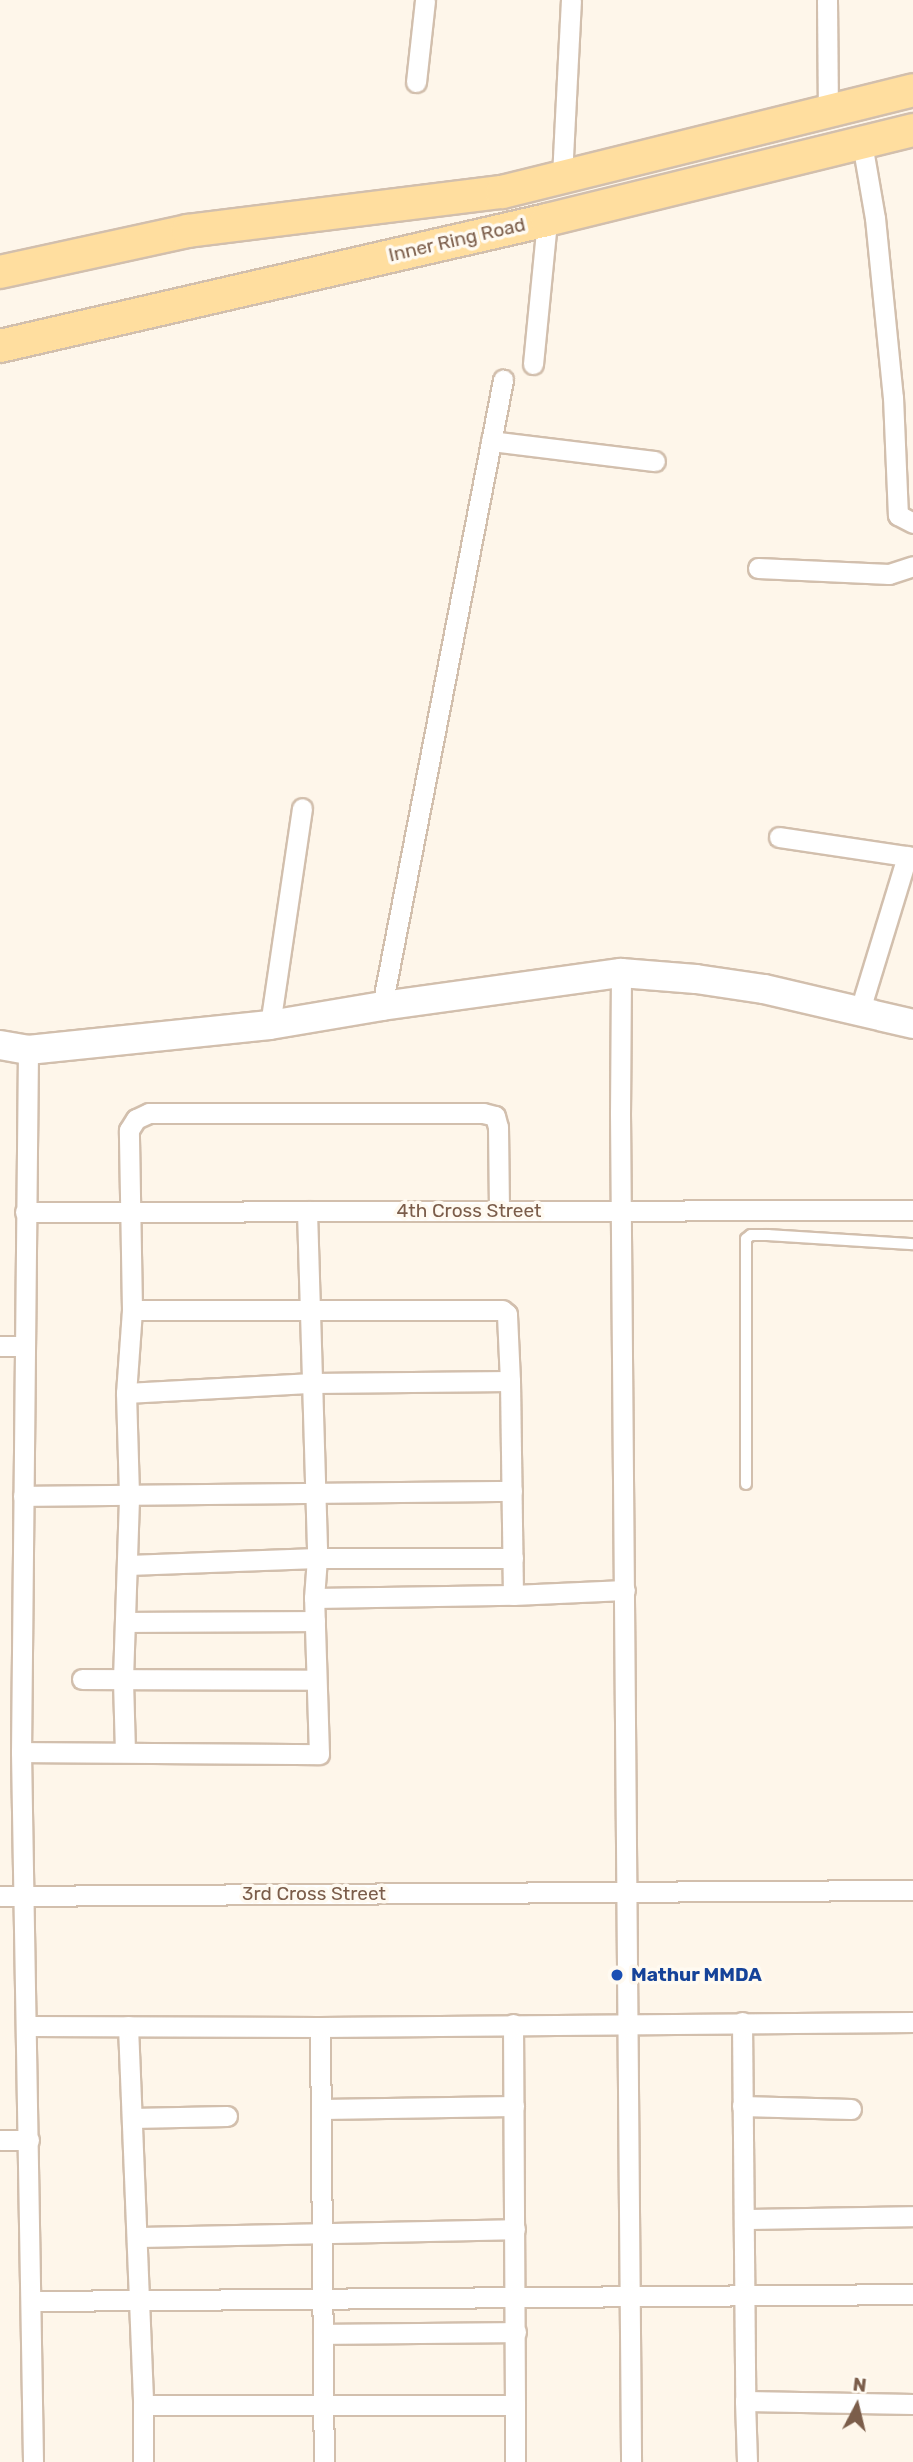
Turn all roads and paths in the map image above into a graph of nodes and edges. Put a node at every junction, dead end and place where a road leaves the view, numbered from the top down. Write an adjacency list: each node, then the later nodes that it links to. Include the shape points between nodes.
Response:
1 (425, 0): 4 (street)
2 (571, 0): 9 (street)
3 (827, 0): 6 (street)
4 (416, 82)
5 (913, 90): 6 (main road, Inner Ring Road)
6 (828, 111): 9 (main road, Inner Ring Road)
7 (913, 130): 8 (main road, Inner Ring Road)
8 (862, 143): 10 (main road, Inner Ring Road); 17 (street, via 875,218 893,397 898,515)
9 (562, 177): 11 (main road, Inner Ring Road, via 502,192 188,231)
10 (547, 220): 12 (main road, Inner Ring Road); 13 (street)
11 (0, 272)
12 (0, 346)
13 (533, 364)
14 (503, 380): 15 (street)
15 (491, 441): 16 (street); 24 (street)
16 (655, 461)
17 (913, 523)
18 (913, 566): 19 (street, via 889,574)
19 (758, 568)
20 (302, 808): 27 (street)
21 (779, 837): 22 (street)
22 (910, 857): 25 (street)
23 (621, 973): 24 (street); 25 (street, via 750,987); 32 (street)
24 (382, 1006): 27 (street)
25 (860, 1010): 26 (street)
26 (913, 1024)
27 (270, 1026): 29 (street)
28 (0, 1045): 29 (street)
29 (28, 1050): 33 (street)
30 (913, 1210): 32 (street, 4th Cross Street)
31 (499, 1211): 32 (street, 4th Cross Street); 34 (street, via 495,1116 149,1113 136,1119 129,1130); 35 (street, 4th Cross Street)
32 (622, 1211): 52 (street)
33 (25, 1212): 34 (street, 4th Cross Street); 40 (street)
34 (129, 1212): 35 (street, 4th Cross Street); 37 (street)
35 (307, 1212): 38 (street)
36 (913, 1244): 44 (lane, via 758,1235 746,1239)
37 (132, 1310): 38 (street); 43 (street)
38 (309, 1310): 41 (street, via 502,1310 507,1314); 42 (street)
39 (0, 1346): 40 (street)
40 (25, 1346): 48 (street)
41 (510, 1381): 42 (street); 45 (street)
42 (313, 1383): 43 (street); 46 (street)
43 (126, 1393): 47 (street)
44 (746, 1484)
45 (512, 1491): 46 (street); 50 (street)
46 (317, 1492): 47 (street); 49 (street)
47 (129, 1494): 48 (street); 51 (street)
48 (23, 1496): 60 (street)
49 (317, 1558): 50 (street); 51 (street); 54 (street)
50 (513, 1558): 53 (street)
51 (128, 1564): 56 (street)
52 (625, 1590): 53 (street); 63 (street)
53 (513, 1595): 54 (street)
54 (314, 1598): 55 (street)
55 (315, 1621): 56 (street); 59 (street)
56 (127, 1622): 58 (street)
57 (82, 1679): 58 (street)
58 (123, 1679): 59 (street); 61 (street)
59 (316, 1680): 61 (street, via 319,1754)
60 (20, 1752): 61 (street); 65 (street)
61 (125, 1752)
62 (913, 1890): 63 (street, 3rd Cross Street)
63 (627, 1892): 65 (street, 3rd Cross Street); 68 (street)
64 (0, 1896): 65 (street, 3rd Cross Street)
65 (23, 1896): 70 (street)
66 (742, 2022): 67 (street); 68 (street); 74 (street)
67 (913, 2022)
68 (629, 2023): 69 (street); 89 (street)
69 (513, 2024): 72 (street); 73 (street)
70 (27, 2026): 71 (street); 80 (street)
71 (128, 2026): 72 (street); 78 (street)
72 (320, 2027): 75 (street)
73 (514, 2106): 75 (street); 83 (street)
74 (742, 2106): 76 (street); 82 (street)
75 (322, 2109): 84 (street)
76 (851, 2109)
77 (227, 2116): 78 (street)
78 (132, 2118): 85 (street)
79 (0, 2140): 80 (street)
80 (29, 2140): 92 (street)
81 (913, 2217): 82 (street)
82 (744, 2220): 87 (street)
83 (514, 2229): 84 (street); 88 (street)
84 (322, 2233): 85 (street); 90 (street)
85 (137, 2237): 91 (street)
86 (913, 2294): 87 (street)
87 (744, 2296): 89 (street); 95 (street)
88 (516, 2297): 89 (street); 90 (street); 93 (street)
89 (629, 2297): 104 (street)
90 (323, 2299): 91 (street); 94 (street)
91 (137, 2300): 92 (street); 97 (street)
92 (31, 2301): 100 (street)
93 (516, 2332): 94 (street); 99 (street)
94 (323, 2334): 98 (street)
95 (745, 2401): 96 (street); 105 (street)
96 (913, 2404)
97 (143, 2405): 98 (street); 101 (street)
98 (323, 2405): 99 (street); 102 (street)
99 (515, 2405): 103 (street)
100 (33, 2462)
101 (143, 2462)
102 (324, 2462)
103 (514, 2462)
104 (631, 2462)
105 (747, 2462)

